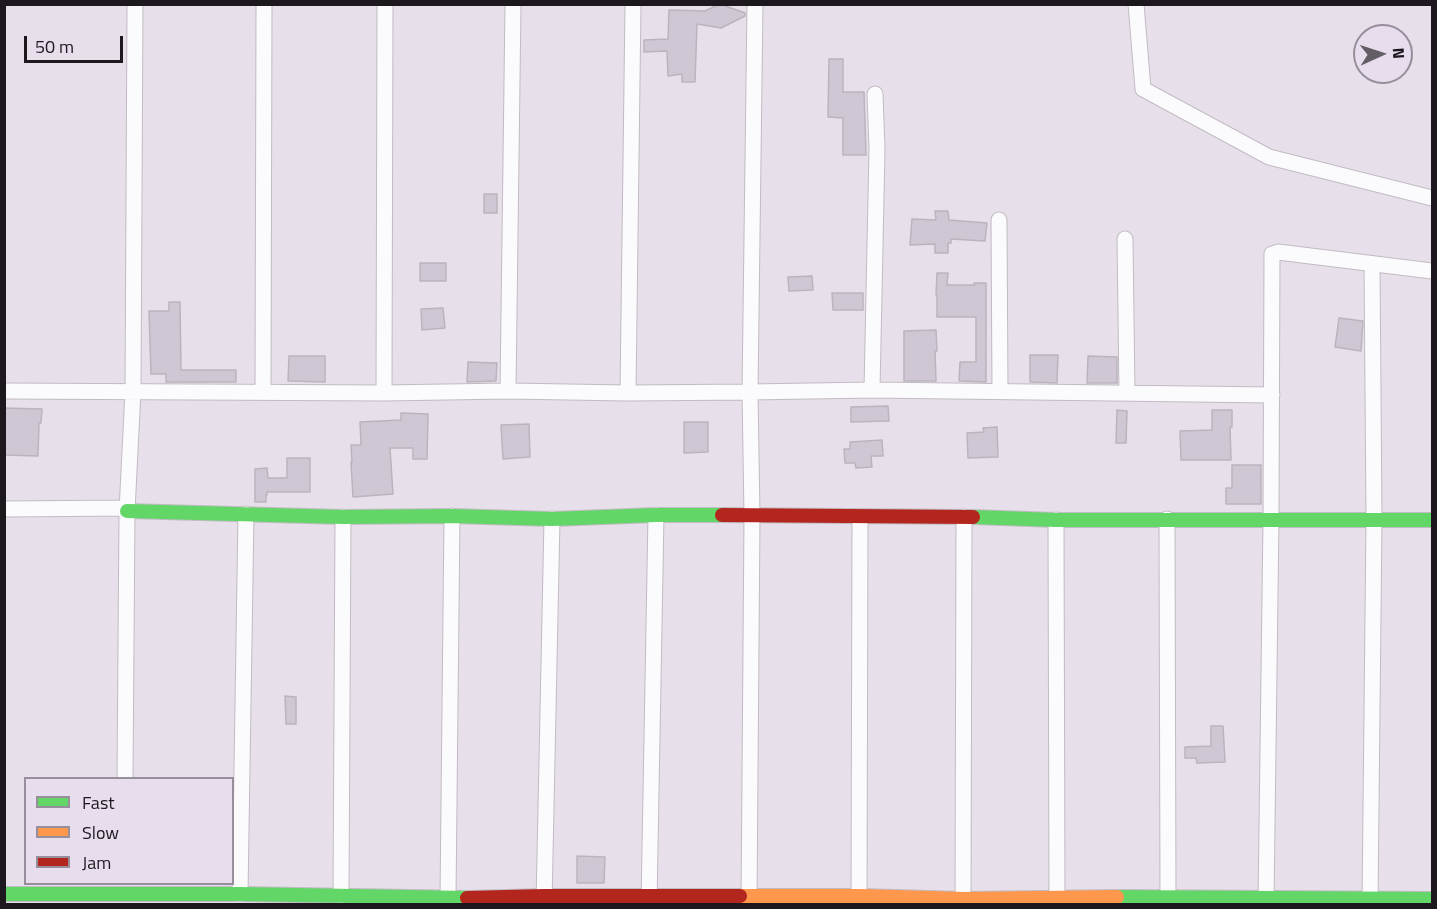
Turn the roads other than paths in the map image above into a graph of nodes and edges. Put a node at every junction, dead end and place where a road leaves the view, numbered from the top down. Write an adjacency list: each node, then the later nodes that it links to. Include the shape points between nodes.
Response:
1 (135, 4): 16 (street)
2 (264, 4): 19 (street)
3 (385, 4): 21 (street)
4 (513, 4): 17 (street)
5 (633, 4): 22 (street)
6 (754, 4): 20 (street)
7 (1136, 4): 9 (street, via 1143,89 1269,157)
8 (875, 94): 14 (street)
9 (1432, 198)
10 (999, 220): 18 (street)
11 (1125, 239): 23 (street)
12 (1372, 264): 13 (street); 24 (street, via 1272,254); 37 (street)
13 (1432, 272)
14 (872, 390): 18 (street); 20 (street)
15 (4, 391): 16 (street)
16 (133, 391): 19 (street); 26 (street)
17 (508, 391): 21 (street); 22 (street)
18 (1000, 391): 23 (street)
19 (263, 392): 21 (street)
20 (750, 392): 22 (street); 30 (street)
21 (384, 393)
22 (628, 393)
23 (1127, 393): 24 (street)
24 (1272, 394): 36 (street)
25 (4, 509): 26 (street)
26 (128, 510): 27 (street); 40 (street)
27 (246, 514): 31 (street); 43 (street)
28 (656, 515): 30 (street); 34 (street); 48 (street)
29 (452, 516): 31 (street); 34 (street); 45 (street)
30 (752, 516): 32 (street); 49 (street)
31 (343, 517): 44 (street)
32 (860, 517): 33 (street); 50 (street)
33 (964, 517): 38 (street); 53 (street)
34 (552, 519): 47 (street)
35 (1167, 519): 36 (street); 38 (street); 51 (street)
36 (1271, 519): 37 (street); 52 (street)
37 (1374, 519): 39 (street); 55 (street)
38 (1056, 520): 54 (street)
39 (1432, 520)
40 (125, 777)
41 (4, 894): 42 (street)
42 (124, 894): 43 (street)
43 (240, 894): 44 (street)
44 (341, 896): 45 (street)
45 (448, 898): 47 (street)
46 (1432, 899): 55 (street)
47 (544, 900): 48 (street)
48 (650, 900): 49 (street)
49 (749, 900): 50 (street)
50 (859, 901): 53 (street)
51 (1168, 901): 52 (street); 54 (street)
52 (1266, 901): 55 (street)
53 (964, 902): 54 (street)
54 (1057, 902)
55 (1370, 902)

